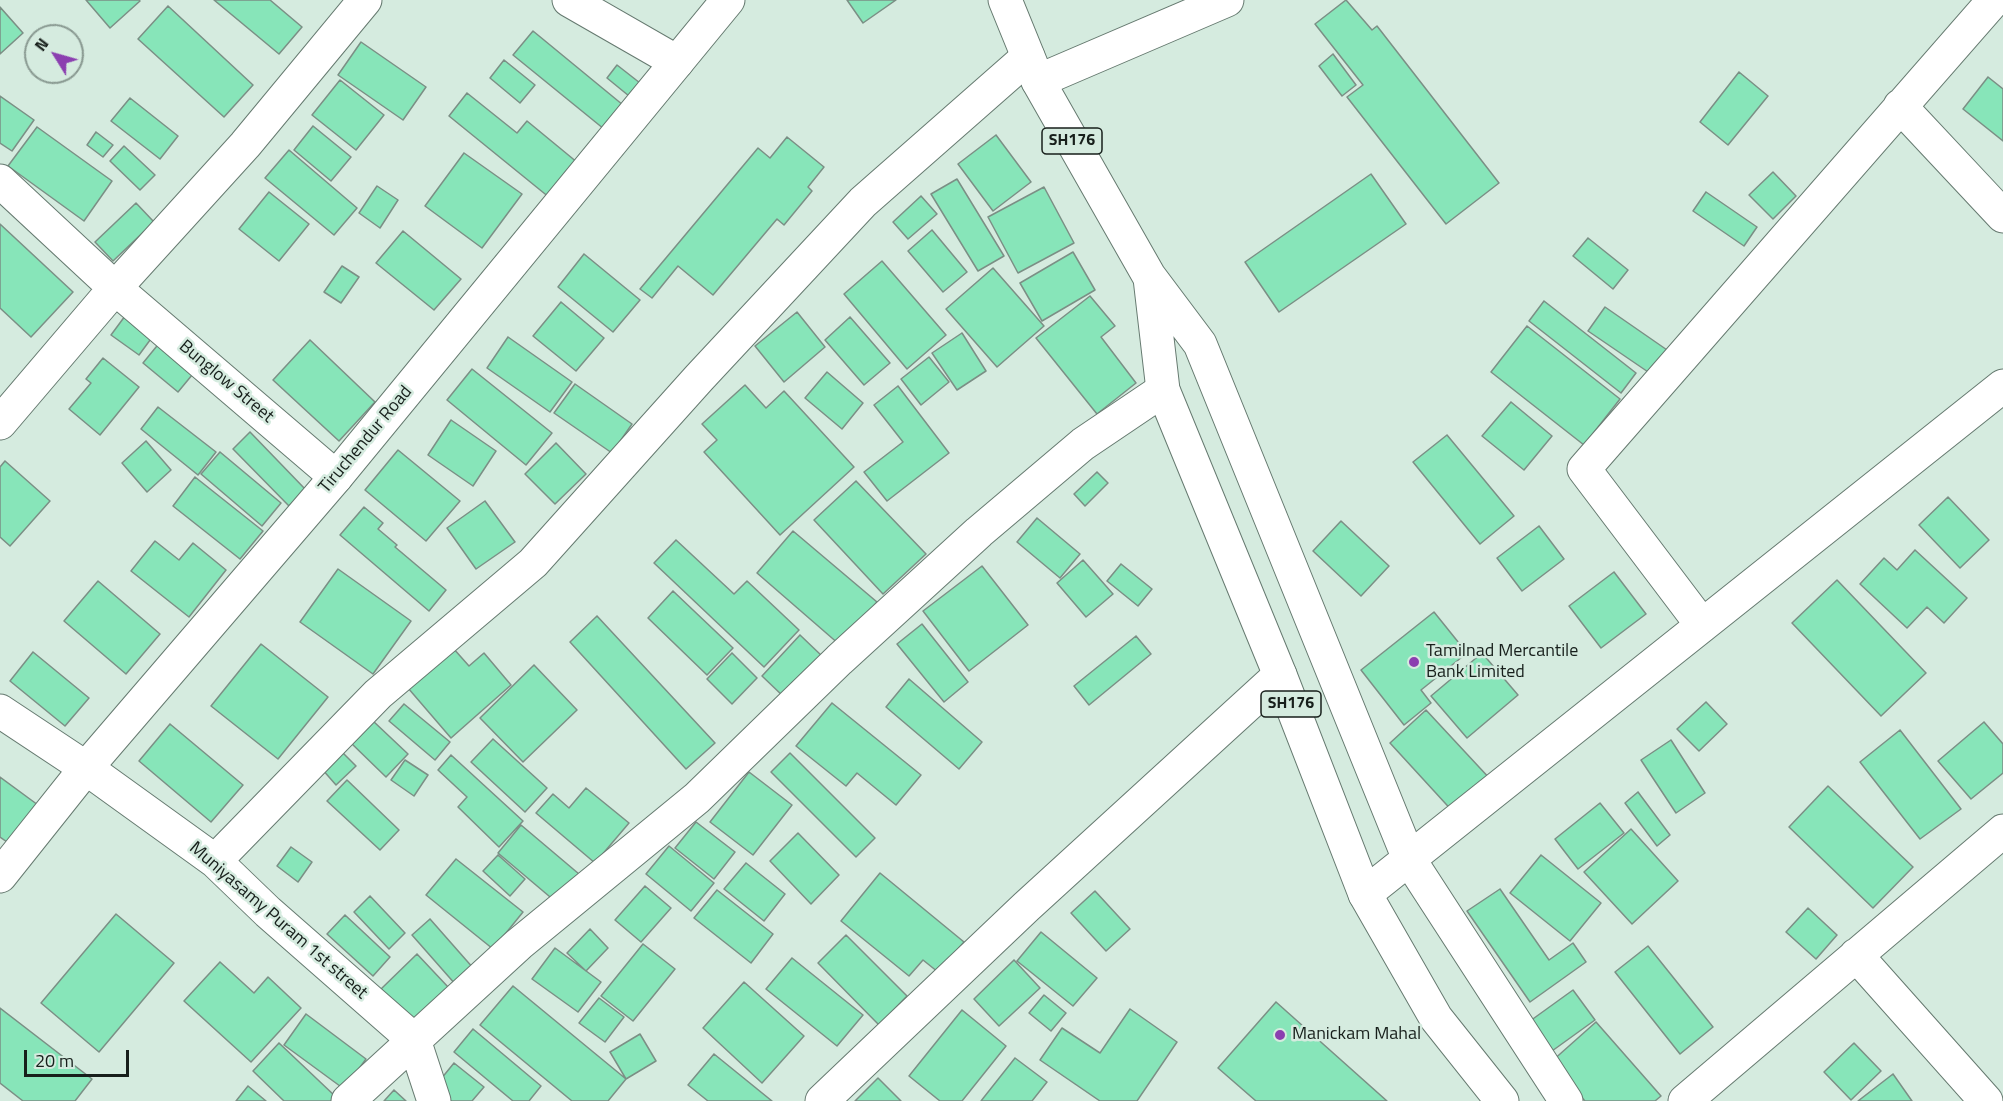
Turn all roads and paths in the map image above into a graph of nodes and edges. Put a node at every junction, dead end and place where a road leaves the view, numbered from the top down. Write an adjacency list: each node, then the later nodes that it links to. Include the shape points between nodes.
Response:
1 (366, 0): 13 (street, via 245,145)
2 (569, 0): 7 (street)
3 (728, 0): 7 (street, Tiruchendur Road)
4 (1005, 0): 8 (street, SH176)
5 (1227, 0): 8 (street)
6 (1994, 0): 9 (street)
7 (677, 62): 17 (street, Tiruchendur Road)
8 (1033, 69): 12 (street, SH176); 24 (street, via 863,202 533,563 378,694)
9 (1900, 106): 11 (street); 18 (street, via 1584,469)
10 (0, 181): 13 (street, Bunglow Street)
11 (2003, 216)
12 (1149, 276): 15 (street, SH176); 23 (street, via 1200,344)
13 (115, 288): 16 (street); 17 (street, Bunglow Street)
14 (2003, 386): 18 (street)
15 (1163, 390): 19 (street, SH176); 28 (street, via 1083,444 979,532 697,798 519,944)
16 (0, 423)
17 (336, 477): 21 (street, Tiruchendur Road)
18 (1702, 625): 23 (street)
19 (1280, 675): 26 (street, SH176); 31 (street, via 1026,907)
20 (0, 711): 21 (street, Muniyasamy Puram 1st street)
21 (86, 768): 24 (street, Muniyasamy Puram 1st street); 25 (street, Tiruchendur Road)
22 (2003, 831): 27 (street)
23 (1409, 860): 26 (street); 33 (street)
24 (215, 861): 28 (street, Muniyasamy Puram 1st street)
25 (0, 876)
26 (1365, 894): 32 (street, SH176, via 1436,1018)
27 (1856, 955): 34 (street); 35 (street)
28 (414, 1040): 29 (street); 30 (street)
29 (348, 1101)
30 (434, 1101)
31 (822, 1101)
32 (1502, 1101)
33 (1566, 1101)
34 (1684, 1101)
35 (1986, 1101)

